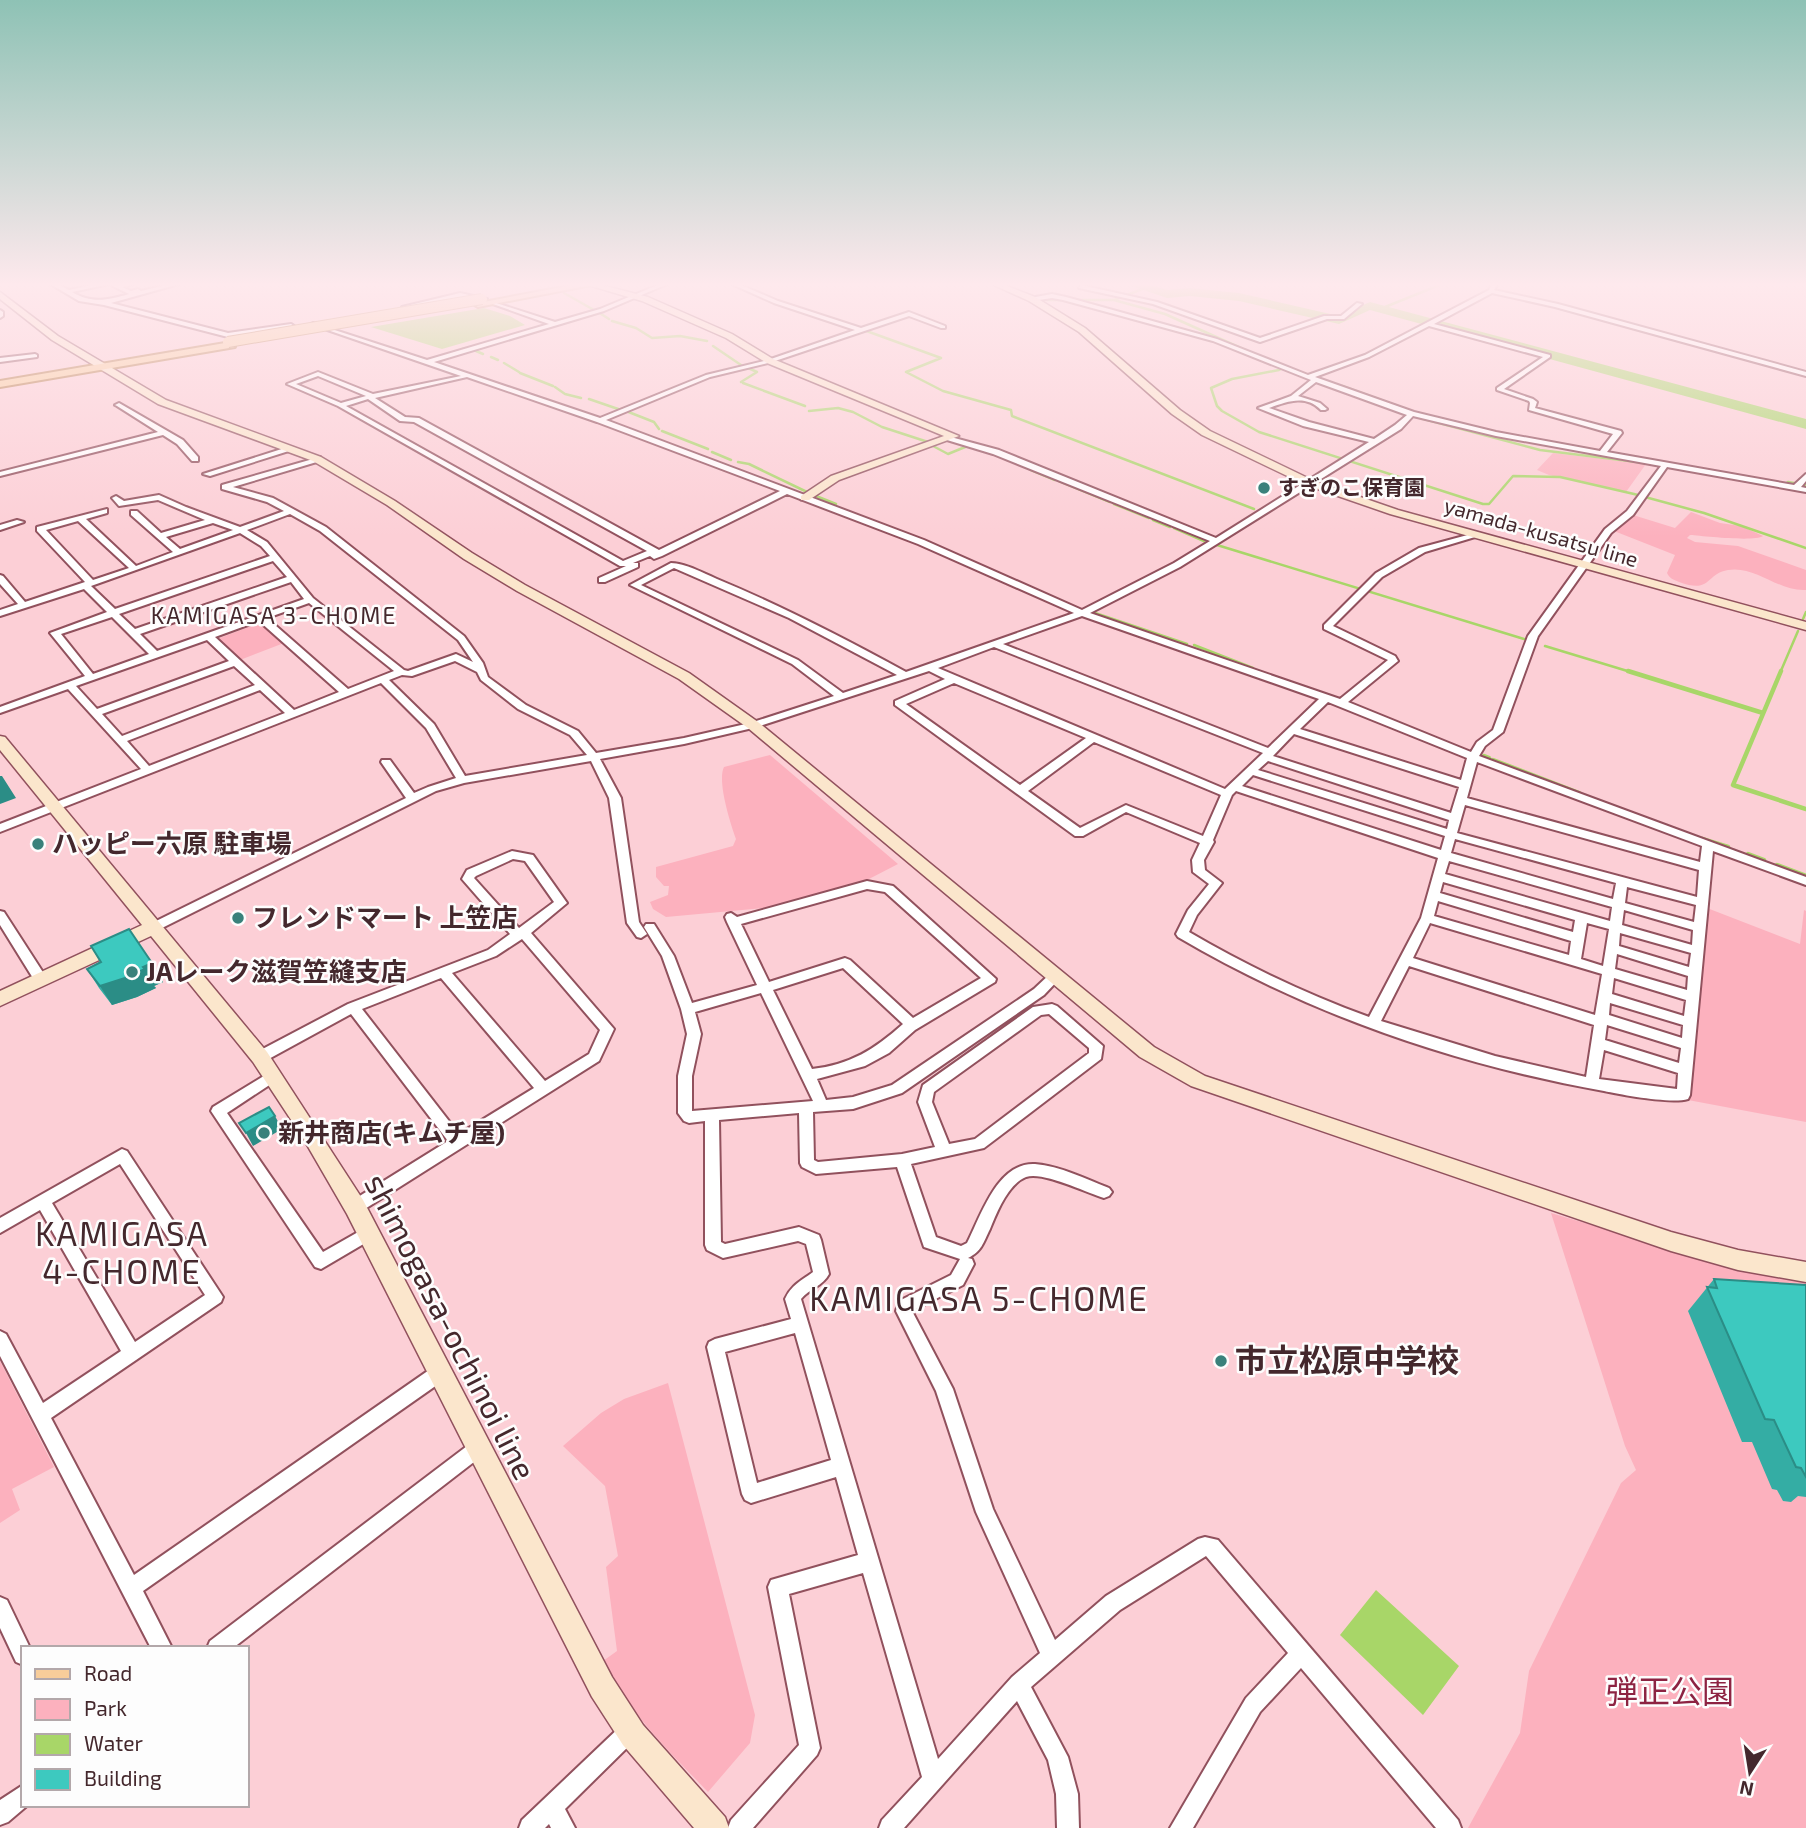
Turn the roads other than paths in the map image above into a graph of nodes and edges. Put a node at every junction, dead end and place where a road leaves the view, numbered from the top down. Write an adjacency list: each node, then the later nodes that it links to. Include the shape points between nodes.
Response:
1 (91, 367): 14 (main road)
2 (101, 367): 29 (street, via 162,402)
3 (441, 367): 12 (street)
4 (744, 367): 21 (street, via 708,376)
5 (785, 367): 26 (street, via 954,436)
6 (1124, 367): 41 (street, yamada-kusatsu line, via 1206,433)
7 (1282, 367): 13 (street)
8 (1340, 367): 13 (street)
9 (1531, 367): 30 (street, via 1499,389 1534,402 1531,410 1618,433)
10 (1782, 367): 11 (street)
11 (1806, 374)
12 (466, 376): 15 (street); 21 (street)
13 (1312, 379): 16 (street); 20 (street)
14 (0, 382)
15 (371, 397): 18 (street); 18 (street, via 318,374 290,384); 22 (street, via 403,419 416,420)
16 (1293, 397): 19 (street); 28 (street, via 1262,408)
17 (119, 405): 23 (street)
18 (340, 405): 27 (street)
19 (1323, 409)
20 (1412, 414): 28 (street); 30 (street)
21 (600, 419): 44 (street)
22 (433, 430): 24 (street); 34 (street)
23 (162, 433): 31 (street, via 180,442); 36 (street)
24 (424, 433)
25 (414, 436): 27 (street)
26 (950, 438): 46 (street, via 835,478); 61 (street, via 996,452)
27 (405, 439): 40 (street)
28 (1373, 441): 41 (street)
29 (291, 449): 32 (street); 37 (street)
30 (1602, 453): 33 (street)
31 (195, 459)
32 (317, 459): 49 (street, via 225,487); 100 (street, via 521,588 684,677)
33 (1666, 464): 42 (street); 65 (street)
34 (499, 467): 35 (street); 47 (street)
35 (490, 471)
36 (0, 474)
37 (207, 474)
38 (480, 474): 40 (street)
39 (1806, 476): 42 (street)
40 (470, 478): 55 (street)
41 (1310, 483): 59 (street, yamada-kusatsu line); 61 (street)
42 (1796, 488): 43 (street)
43 (1806, 490)
44 (786, 491): 46 (street); 62 (street)
45 (116, 498): 54 (street, via 122,503 159,497)
46 (806, 498): 76 (street)
47 (573, 508): 50 (street); 62 (street)
48 (104, 511): 53 (street)
49 (291, 511): 58 (street); 86 (street, via 323,529 461,638)
50 (564, 512)
51 (134, 513): 60 (street)
52 (554, 516): 55 (street)
53 (80, 518): 66 (street); 70 (street, via 40,529)
54 (214, 520): 58 (street); 60 (street)
55 (545, 520): 62 (street, via 623,564)
56 (20, 522): 57 (street)
57 (0, 528)
58 (241, 530): 63 (street); 64 (street, via 264,544)
59 (1472, 534): 65 (street, yamada-kusatsu line); 96 (street, via 1422,550 1379,575 1327,627 1393,662)
60 (160, 536): 63 (street)
61 (1214, 540): 76 (street, via 1177,565)
62 (656, 552): 69 (street)
63 (179, 553): 66 (street)
64 (273, 558): 68 (street); 75 (street)
65 (1584, 566): 78 (street, yamada-kusatsu line); 107 (street, via 1533,636 1498,732 1481,744)
66 (135, 569): 70 (street)
67 (0, 578): 71 (street)
68 (291, 579): 72 (street); 79 (street)
69 (602, 580)
70 (88, 584): 73 (street); 75 (street)
71 (5, 591): 73 (street)
72 (310, 600): 77 (street); 85 (street)
73 (23, 605): 74 (street)
74 (0, 613)
75 (113, 613): 79 (street); 88 (street, via 55,633)
76 (1082, 613): 81 (street); 95 (street)
77 (261, 618): 80 (street); 93 (street)
78 (1806, 626)
79 (133, 633): 82 (street)
80 (208, 636): 82 (street); 83 (street)
81 (995, 644): 84 (street); 105 (street)
82 (156, 655): 88 (street)
83 (235, 662): 92 (street); 98 (street)
84 (929, 666): 87 (street); 90 (street)
85 (401, 672): 86 (street, via 409,674 456,657); 89 (street)
86 (482, 672): 106 (street, via 522,707 574,733)
87 (905, 676): 94 (street); 94 (street, via 854,646 716,580 674,565 634,585 795,662)
88 (92, 678): 91 (street)
89 (383, 679): 93 (street); 111 (street, via 430,726)
90 (954, 679): 102 (street); 113 (street, via 899,704)
91 (70, 685): 97 (street); 98 (street)
92 (262, 686): 99 (street); 104 (street)
93 (346, 693): 99 (street)
94 (841, 696): 100 (street)
95 (1326, 698): 96 (street); 101 (street)
96 (1341, 703): 107 (street)
97 (0, 710)
98 (95, 712): 104 (street)
99 (292, 714): 109 (street)
100 (757, 723): 106 (street); 147 (street)
101 (1294, 731): 105 (street); 112 (street)
102 (1093, 738): 113 (street); 114 (street)
103 (0, 740): 117 (street, shimogasa-ochinoi line)
104 (120, 740): 109 (street)
105 (1269, 755): 110 (street); 118 (street)
106 (594, 757): 111 (street); 137 (street, via 615,798 633,923)
107 (1473, 757): 112 (street); 122 (street)
108 (386, 762): 115 (street)
109 (147, 769): 117 (street)
110 (1252, 771): 114 (street); 120 (street)
111 (462, 780): 115 (street)
112 (1465, 785): 116 (street)
113 (1020, 791): 121 (street, via 1079,833 1126,808)
114 (1231, 791): 121 (street); 123 (street)
115 (412, 799): 135 (street)
116 (1460, 800): 118 (street); 124 (street)
117 (53, 806): 119 (street); 135 (street, shimogasa-ochinoi line)
118 (1454, 818): 120 (street)
119 (0, 828)
120 (1449, 834): 123 (street); 126 (street)
121 (1208, 842): 158 (street, via 1198,860 1199,872 1216,883 1182,934 1237,968)
122 (1708, 843): 124 (street); 127 (street)
123 (1444, 855): 125 (street); 130 (street)
124 (1704, 867): 129 (street)
125 (1438, 876): 128 (street); 132 (street)
126 (1622, 881): 129 (street); 130 (street)
127 (1806, 881)
128 (1433, 895): 133 (street); 139 (street)
129 (1702, 903): 136 (street)
130 (1619, 905): 134 (street); 136 (street)
131 (0, 915): 148 (street)
132 (1582, 917): 134 (street); 139 (street)
133 (1427, 918): 142 (street); 143 (street)
134 (1614, 926): 140 (street); 141 (street)
135 (152, 928): 148 (street); 161 (street, shimogasa-ochinoi line)
136 (1700, 928): 141 (street)
137 (646, 931): 154 (street, via 668,956)
138 (520, 933): 138 (street, via 561,903 529,858 512,855 471,873 468,879); 145 (street, via 492,953); 165 (street, via 607,1029 594,1057)
139 (1577, 938): 143 (street)
140 (1611, 948): 144 (street); 146 (street)
141 (1698, 951): 146 (street)
142 (1406, 960): 155 (street); 158 (street)
143 (1574, 960): 144 (street)
144 (1608, 970): 150 (street); 151 (street)
145 (443, 971): 153 (street); 165 (street)
146 (1695, 973): 151 (street)
147 (1056, 976): 166 (street, via 897,1089 853,1102); 178 (street, via 1147,1052 1210,1086 1680,1245)
148 (41, 980): 152 (street)
149 (765, 988): 154 (street); 157 (street, via 849,964); 157 (street, via 732,919 867,885 889,889 990,979); 163 (street)
150 (1604, 996): 155 (street); 156 (street)
151 (1693, 997): 156 (street)
152 (0, 999)
153 (353, 1007): 161 (street); 169 (street)
154 (688, 1009): 168 (street, via 694,1034 685,1076 685,1113 689,1117)
155 (1601, 1020): 159 (street); 160 (street)
156 (1689, 1022): 160 (street)
157 (912, 1025): 163 (street, via 860,1062)
158 (1372, 1025): 164 (street, via 1540,1073)
159 (1598, 1043): 162 (street); 164 (street)
160 (1687, 1045): 162 (street)
161 (266, 1067): 174 (street, shimogasa-ochinoi line); 176 (street, via 218,1111 321,1262)
162 (1685, 1070): 164 (street, via 1683,1095)
163 (807, 1075): 166 (street)
164 (1592, 1082)
165 (543, 1089): 169 (street)
166 (822, 1105): 167 (street)
167 (806, 1107): 168 (street); 171 (street, via 807,1163 816,1168)
168 (712, 1115): 179 (street, via 713,1245 723,1251 799,1234 813,1240 821,1274 797,1289 793,1299)
169 (458, 1143): 174 (street)
170 (944, 1151): 170 (street, via 979,1144 1096,1055 1096,1046 1052,1009 1038,1010 928,1089 925,1102); 171 (street)
171 (902, 1160): 172 (street, via 930,1242 962,1253 973,1248 1008,1179 1021,1171 1034,1169)
172 (1104, 1192)
173 (43, 1201): 175 (street); 181 (street); 181 (street, via 122,1155 215,1297)
174 (355, 1207): 176 (street, shimogasa-ochinoi line)
175 (0, 1226)
176 (367, 1234): 182 (street, shimogasa-ochinoi line)
177 (966, 1264): 193 (street, via 957,1280 905,1306 904,1311 944,1389 985,1512)
178 (1806, 1272)
179 (800, 1324): 185 (street); 185 (street, via 715,1347 751,1494)
180 (0, 1339): 183 (street)
181 (132, 1353): 183 (street)
182 (438, 1374): 184 (street, shimogasa-ochinoi line); 187 (street)
183 (40, 1415): 187 (street)
184 (477, 1449): 190 (street); 195 (street, shimogasa-ochinoi line, via 602,1687)
185 (841, 1466): 186 (street)
186 (869, 1562): 196 (street); 203 (street, via 778,1587 810,1748)
187 (131, 1588): 189 (street)
188 (0, 1607): 191 (street)
189 (161, 1646)
190 (220, 1646)
191 (21, 1651)
192 (1300, 1655): 193 (street, via 1211,1547 1205,1546 1112,1603); 206 (street, via 1253,1705); 207 (street)
193 (1052, 1656): 194 (street)
194 (1019, 1684): 196 (street); 205 (street, via 1058,1757 1067,1794)
195 (630, 1730): 198 (street); 202 (street, shimogasa-ochinoi line)
196 (933, 1779): 204 (street)
197 (21, 1798): 199 (street)
198 (551, 1808): 200 (street); 201 (street)
199 (0, 1814)
200 (530, 1828)
201 (565, 1828)
202 (714, 1828)
203 (739, 1828)
204 (890, 1828)
205 (1068, 1828)
206 (1181, 1828)
207 (1450, 1828)

